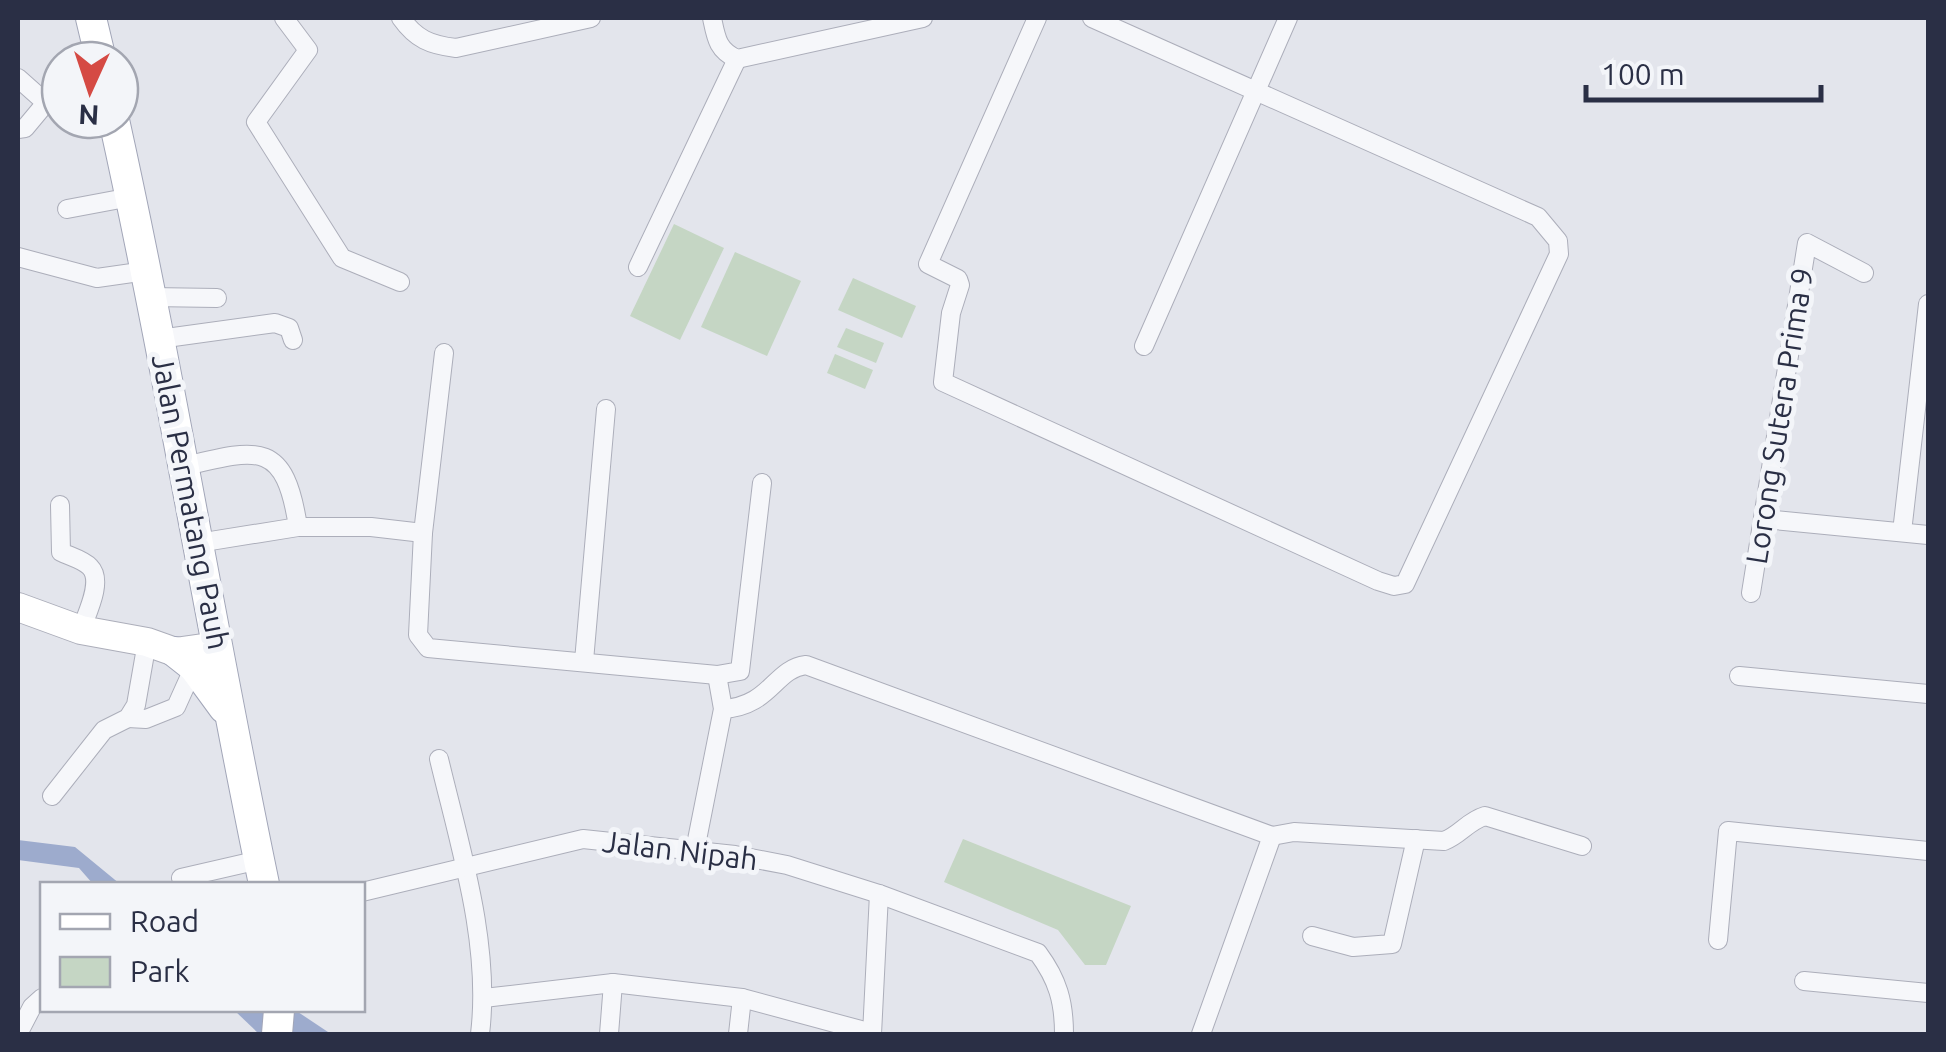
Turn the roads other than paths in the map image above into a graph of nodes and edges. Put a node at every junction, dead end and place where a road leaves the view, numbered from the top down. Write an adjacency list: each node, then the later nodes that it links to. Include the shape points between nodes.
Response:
1 (284, 18): 21 (street, via 308,50 256,122 342,258)
2 (401, 18): 3 (street, via 418,39 456,48)
3 (591, 18)
4 (712, 18): 9 (street, via 717,42)
5 (923, 18): 9 (street)
6 (1037, 18): 11 (street, via 928,264 960,285 950,313 943,382 1378,581 1404,584 1559,254 1558,240 1538,217)
7 (1092, 18): 11 (street)
8 (1288, 18): 11 (street)
9 (736, 59): 19 (street)
10 (18, 78): 12 (street)
11 (1255, 91): 27 (street)
12 (40, 98)
13 (40, 108): 14 (street)
14 (18, 130)
15 (118, 140): 16 (main road, Jalan Permatang Pauh)
16 (131, 197): 17 (street); 22 (main road, Jalan Permatang Pauh)
17 (67, 209)
18 (18, 256): 22 (street)
19 (638, 266)
20 (1864, 274): 34 (street, Lorong Sutera Prima 9, via 1807,243)
21 (400, 282)
22 (148, 284): 23 (street); 25 (main road, Jalan Permatang Pauh)
23 (216, 298)
24 (1928, 304): 29 (street)
25 (160, 339): 26 (street, via 274,323 290,328); 31 (main road, Jalan Permatang Pauh)
26 (293, 340)
27 (1144, 346)
28 (444, 354): 36 (street)
29 (1924, 387): 37 (street)
30 (606, 409): 44 (street)
31 (186, 466): 35 (street, via 241,453 266,456 292,493); 39 (main road, Jalan Permatang Pauh)
32 (762, 483): 45 (street, via 740,671)
33 (60, 505): 42 (street, via 61,552 90,567 95,577)
34 (1764, 519): 37 (street); 40 (street, Lorong Sutera Prima 9)
35 (298, 527): 36 (street); 39 (street)
36 (423, 532): 44 (street, via 418,636 428,648)
37 (1902, 532): 38 (street)
38 (1928, 535)
39 (198, 543): 43 (main road, Jalan Permatang Pauh)
40 (1751, 593)
41 (18, 607): 42 (main road)
42 (81, 630): 43 (main road)
43 (189, 648): 49 (street); 49 (street, via 176,707); 58 (main road, via 231,719)
44 (584, 662): 45 (street)
45 (717, 675): 48 (street)
46 (1739, 676): 47 (street)
47 (1928, 694)
48 (723, 709): 52 (street, via 758,700 806,665); 55 (street)
49 (128, 718): 51 (street, via 104,730)
50 (439, 758): 57 (street)
51 (52, 796)
52 (1272, 836): 53 (street); 76 (street)
53 (1416, 839): 54 (street, via 1444,841 1485,816); 62 (street, via 1392,944 1353,947)
54 (1582, 846)
55 (694, 850): 57 (street, Jalan Nipah, via 583,838); 61 (street, Jalan Nipah, via 787,865)
56 (1928, 851): 63 (street, via 1728,831)
57 (464, 865): 60 (street, Jalan Nipah); 67 (street)
58 (262, 872): 59 (street)
59 (181, 878)
60 (365, 891)
61 (878, 894): 74 (street); 75 (street, Jalan Nipah, via 1038,954 1059,989)
62 (1312, 936)
63 (1718, 940)
64 (1804, 981): 66 (street)
65 (614, 983): 67 (street); 68 (street); 72 (street)
66 (1928, 993)
67 (484, 998): 71 (street)
68 (742, 998): 73 (street); 74 (street)
69 (40, 1000): 70 (street)
70 (18, 1034)
71 (480, 1034)
72 (609, 1034)
73 (738, 1034)
74 (872, 1034)
75 (1064, 1034)
76 (1201, 1034)

